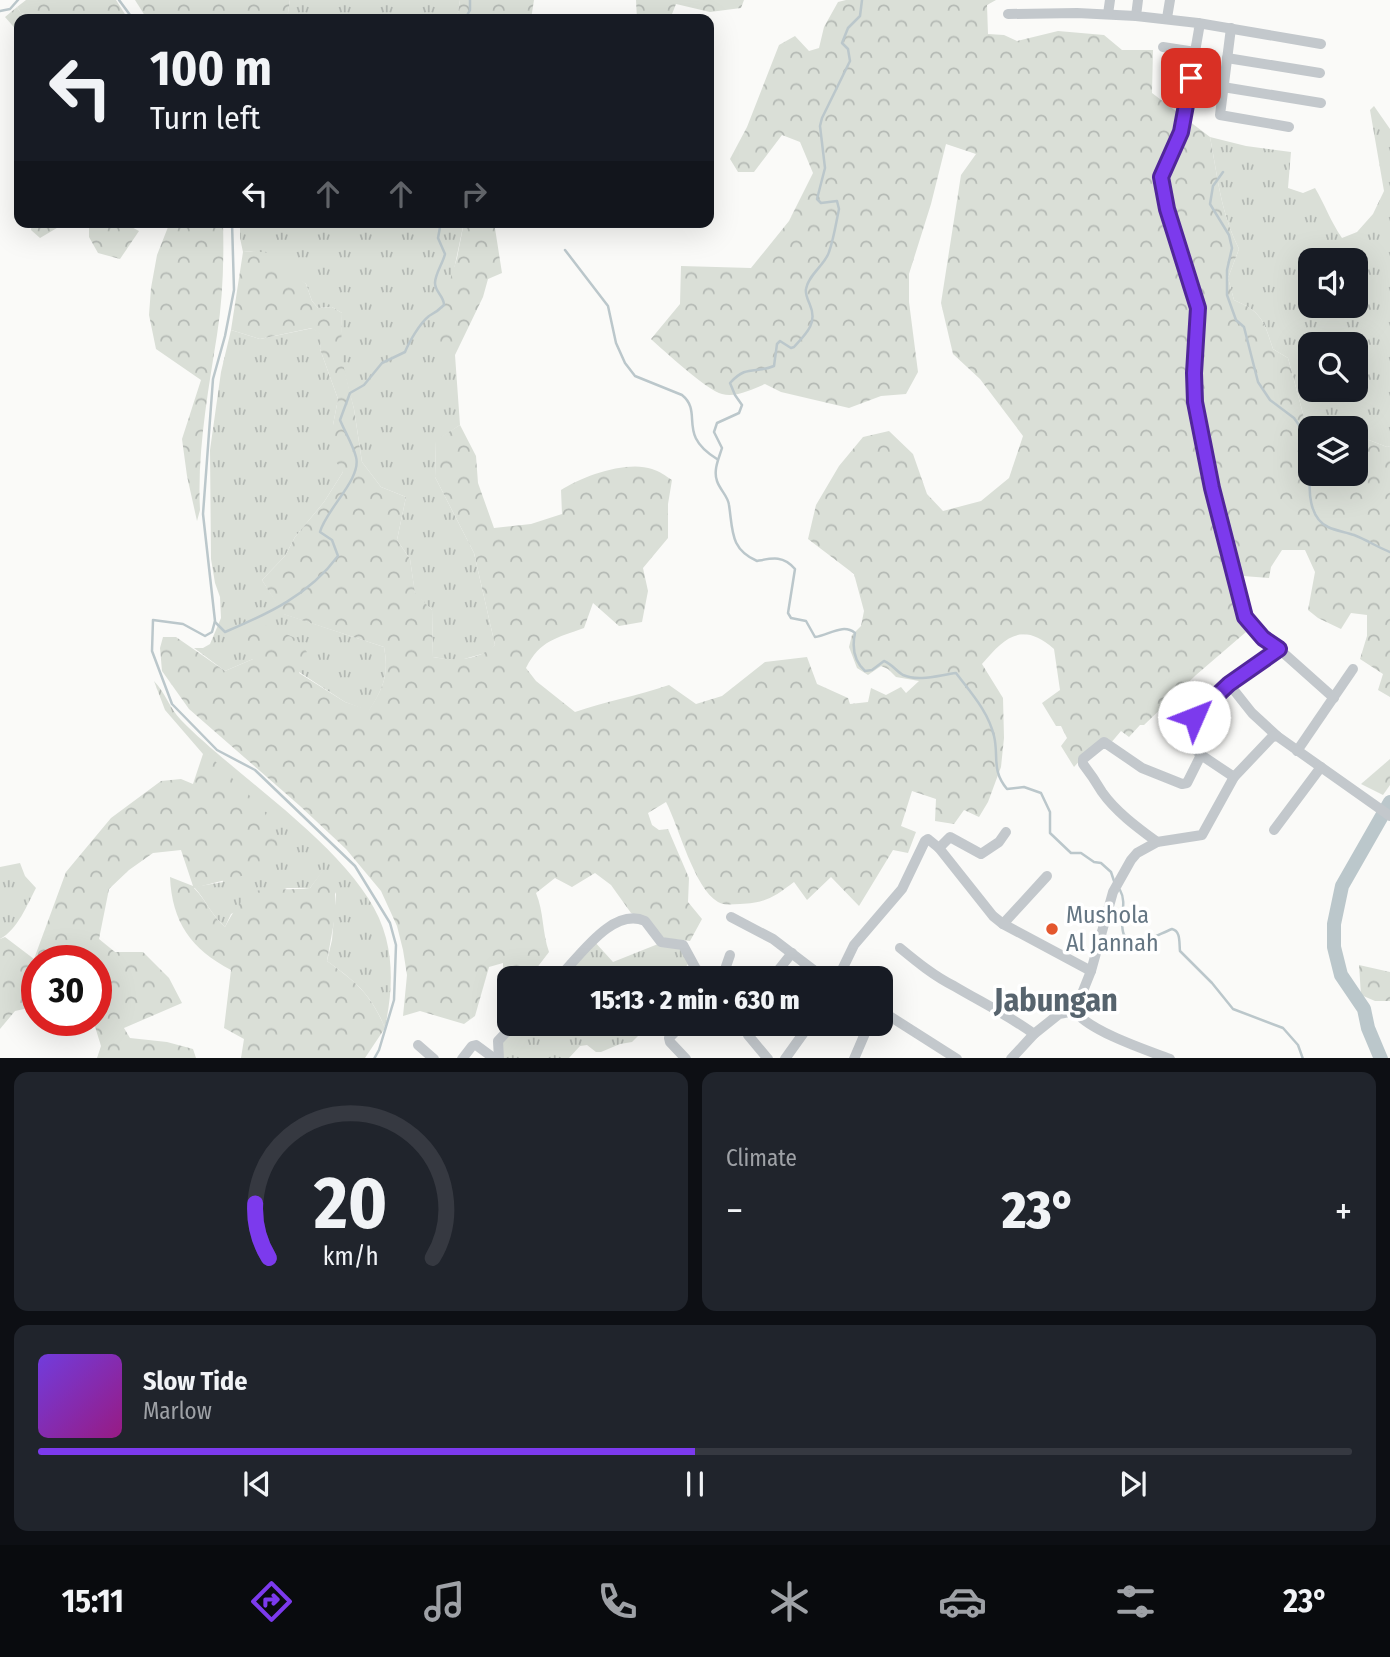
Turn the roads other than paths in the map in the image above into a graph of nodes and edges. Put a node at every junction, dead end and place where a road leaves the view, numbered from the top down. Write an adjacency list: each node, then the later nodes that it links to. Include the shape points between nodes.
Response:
1 (1048, 0): 6 (street)
2 (1079, 0): 7 (street)
3 (1110, 0): 9 (street)
4 (1138, 0): 10 (street)
5 (1170, 0): 11 (street)
6 (1047, 13): 7 (street); 8 (street)
7 (1077, 13): 9 (street)
8 (1009, 14)
9 (1108, 14): 10 (street)
10 (1136, 16): 11 (street)
11 (1167, 19): 12 (street)
12 (1198, 23): 13 (street); 16 (street)
13 (1231, 28): 14 (street); 17 (street)
14 (1321, 44)
15 (1163, 47): 16 (street)
16 (1195, 52): 22 (street, via 1181,132 1161,177 1198,308 1195,402 1237,588 1245,617)
17 (1227, 58): 18 (street); 19 (street)
18 (1320, 73)
19 (1223, 87): 20 (street); 21 (street, via 1220,116)
20 (1321, 103)
21 (1289, 127)
22 (1279, 649): 24 (street); 25 (street)
23 (1353, 669): 25 (street)
24 (1229, 684): 27 (street, via 1195,715); 28 (street)
25 (1334, 698): 29 (street)
26 (1170, 724): 30 (street)
27 (1212, 733)
28 (1278, 736): 29 (street); 32 (street)
29 (1297, 751): 31 (street)
30 (1201, 755): 32 (street); 36 (street, via 1182,784 1142,768 1104,743 1083,760 1102,791)
31 (1321, 767): 33 (street); 34 (street)
32 (1234, 777): 36 (street, via 1202,835)
33 (1390, 816)
34 (1274, 830)
35 (1006, 832): 37 (street, via 985,853 950,837)
36 (1157, 842): 50 (street, via 1134,856 1115,887)
37 (939, 848): 40 (street); 49 (street, via 931,840 925,841 902,890 854,945)
38 (1047, 876): 40 (street)
39 (731, 916): 42 (street)
40 (1003, 925): 50 (street)
41 (900, 948): 53 (street)
42 (792, 953): 47 (street); 48 (street)
43 (730, 955): 46 (street)
44 (569, 966): 45 (street, via 595,936 628,918 645,920 661,942 683,945)
45 (694, 966)
46 (726, 966)
47 (782, 966)
48 (809, 966)
49 (844, 966)
50 (1091, 971): 51 (street)
51 (1075, 1011): 53 (street, via 1059,1014); 70 (street, via 1129,1044)
52 (893, 1018): 68 (street)
53 (1034, 1034): 69 (street)
54 (503, 1036): 63 (street)
55 (670, 1036): 64 (street)
56 (749, 1036): 65 (street)
57 (801, 1036): 66 (street)
58 (864, 1036): 67 (street)
59 (418, 1045): 60 (street)
60 (433, 1058)
61 (463, 1058): 62 (street, via 476,1045)
62 (496, 1058)
63 (497, 1058)
64 (685, 1058)
65 (767, 1058)
66 (786, 1058)
67 (854, 1058)
68 (955, 1058)
69 (1012, 1058)
70 (1167, 1058)

